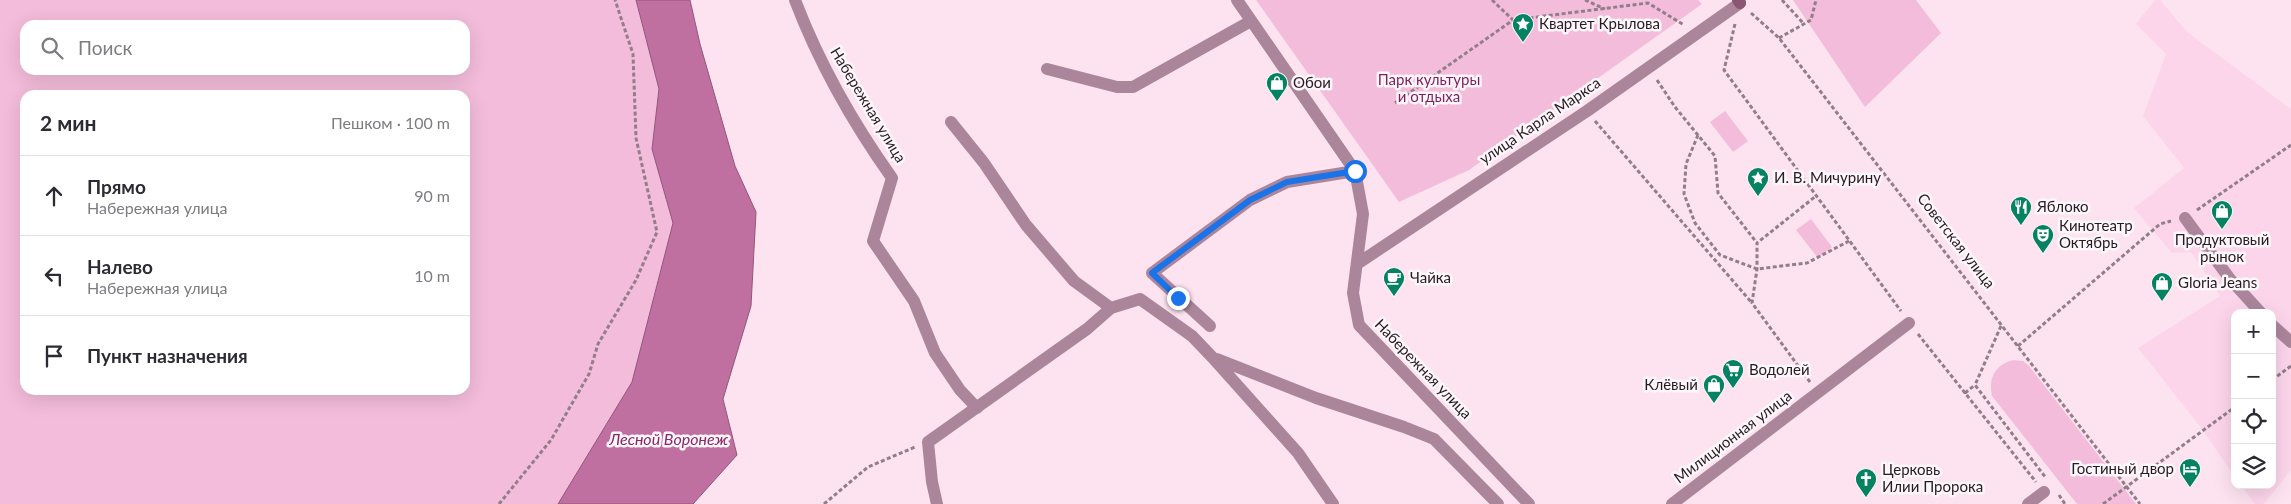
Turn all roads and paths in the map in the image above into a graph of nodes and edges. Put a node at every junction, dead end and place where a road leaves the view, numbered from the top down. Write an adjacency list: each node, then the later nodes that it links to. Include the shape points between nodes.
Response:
1 (615, 0): 49 (path, via 633,54 636,138 657,232 636,280 598,344 589,374 555,432)
2 (795, 0): 44 (street, Набережная улица, via 820,60 892,178 873,241 914,301 936,353 960,390)
3 (1237, 0): 11 (street, Набережная улица)
4 (1492, 0): 10 (path)
5 (1585, 0): 9 (path)
6 (1782, 0): 12 (path)
7 (1816, 0): 12 (path, via 1811,20)
8 (1739, 2): 13 (street, улица Карла Маркса); 14 (path, Советская улица); 23 (path, via 1724,70)
9 (1605, 9): 10 (path); 13 (path, via 1648,3)
10 (1513, 20): 17 (path)
11 (1251, 21): 16 (street, via 1132,87 1117,87); 22 (street, Набережная улица)
12 (1804, 24): 14 (path)
13 (1698, 33): 15 (street, улица Карла Маркса)
14 (1779, 38): 34 (path, Советская улица)
15 (1648, 67): 18 (street, улица Карла Маркса); 20 (path, via 1675,108)
16 (1047, 69)
17 (1395, 103)
18 (1587, 110): 27 (street, улица Карла Маркса); 29 (path)
19 (951, 122): 30 (street, via 1026,225 1074,281)
20 (1698, 135): 26 (path, via 1715,156 1718,193); 28 (path, via 1686,164 1684,194 1696,223 1720,255)
21 (2291, 145): 24 (path)
22 (1355, 171): 27 (street, Набережная улица, via 1363,214); 33 (street, via 1287,182 1250,200 1152,273)
23 (1816, 196): 25 (path); 26 (path)
24 (2185, 218): 31 (street, via 2230,279); 37 (path, via 2160,224)
25 (1849, 241): 28 (path, via 1807,263); 32 (path)
26 (1757, 243): 28 (path)
27 (1358, 264): 54 (street, Набережная улица, via 1353,292 1359,325)
28 (1757, 269): 29 (path)
29 (1752, 303): 42 (path)
30 (1111, 308): 38 (street, via 1140,299 1192,336); 44 (street)
31 (2257, 309)
32 (1909, 323): 42 (street, Милиционная улица); 43 (path)
33 (1210, 326)
34 (2001, 326): 37 (path, Советская улица); 41 (path)
35 (2276, 329): 36 (street)
36 (2291, 342)
37 (2018, 347): 47 (path, Советская улица)
38 (1213, 358): 52 (street, via 1298,453); 53 (street, via 1434,439)
39 (2291, 366): 40 (path)
40 (2276, 377)
41 (1975, 385): 43 (path); 48 (path)
42 (1818, 393): 55 (street, Милиционная улица)
43 (1965, 393): 48 (path)
44 (977, 408): 46 (street)
45 (2231, 410): 47 (path)
46 (928, 442): 50 (path, via 868,467); 51 (street)
47 (2126, 487): 58 (path); 59 (path, Советская улица)
48 (2049, 488): 56 (street); 57 (path)
49 (499, 504)
50 (824, 504)
51 (937, 504)
52 (1333, 504)
53 (1498, 504)
54 (1529, 504)
55 (1672, 504)
56 (2028, 504)
57 (2065, 504)
58 (2104, 504)
59 (2140, 504)

